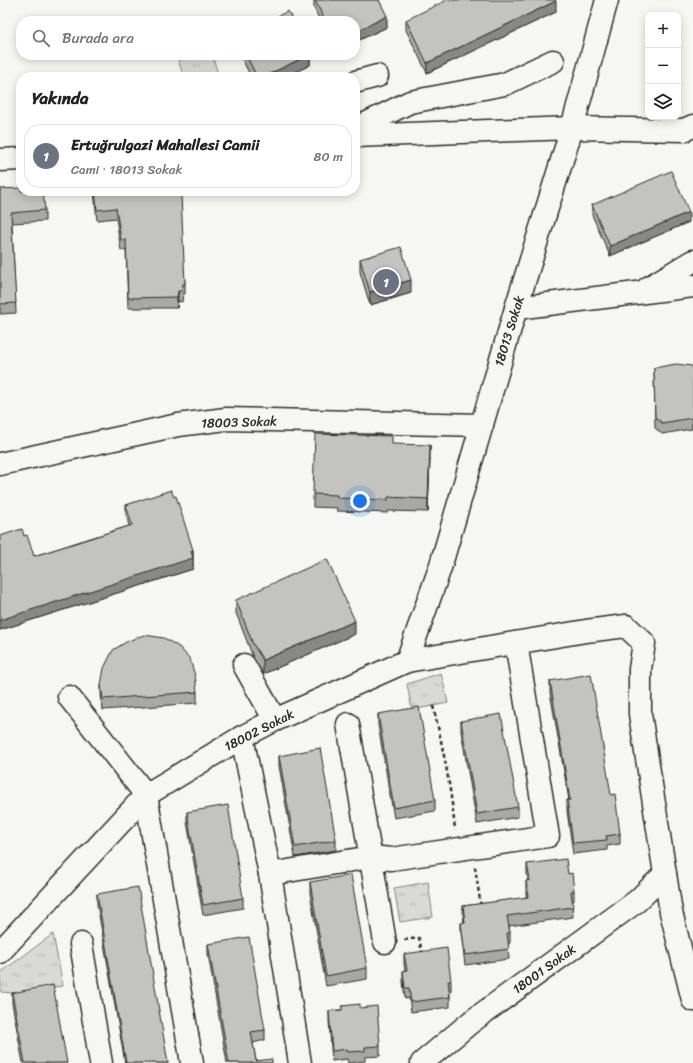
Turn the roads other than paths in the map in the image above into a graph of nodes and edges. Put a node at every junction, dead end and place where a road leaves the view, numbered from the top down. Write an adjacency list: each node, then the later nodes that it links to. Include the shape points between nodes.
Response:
1 (607, 0): 7 (street, 18013 Sokak)
2 (553, 61): 6 (street, via 505,84 410,102)
3 (377, 76): 4 (street)
4 (360, 81)
5 (693, 126): 7 (street, via 684,130)
6 (360, 127)
7 (572, 128): 8 (street); 14 (street, 18013 Sokak)
8 (360, 136)
9 (16, 159): 10 (street)
10 (0, 160)
11 (693, 261): 13 (street)
12 (693, 286): 13 (street)
13 (641, 292): 14 (street)
14 (516, 308): 15 (street, 18013 Sokak)
15 (482, 425): 16 (street, 18003 Sokak, via 226,419 178,425); 18 (street, 18013 Sokak, via 440,568)
16 (0, 464)
17 (516, 643): 18 (street, 18002 Sokak); 25 (street, via 548,836 391,859); 27 (street, 18002 Sokak, via 626,626 644,643 640,669 640,714)
18 (407, 662): 21 (street, 18002 Sokak)
19 (244, 666): 21 (street)
20 (69, 697): 24 (street)
21 (275, 720): 23 (street, 18002 Sokak)
22 (348, 724): 25 (street)
23 (242, 737): 24 (street, 18002 Sokak); 26 (street)
24 (146, 795): 30 (street, 18002 Sokak); 33 (street)
25 (371, 857): 26 (street); 28 (street)
26 (270, 874): 34 (street)
27 (664, 874): 31 (street); 35 (street, 18001 Sokak, via 637,901 471,1022)
28 (385, 942)
29 (81, 944): 32 (street)
30 (0, 952)
31 (693, 1000)
32 (101, 1063)
33 (192, 1063)
34 (300, 1063)
35 (422, 1063)

